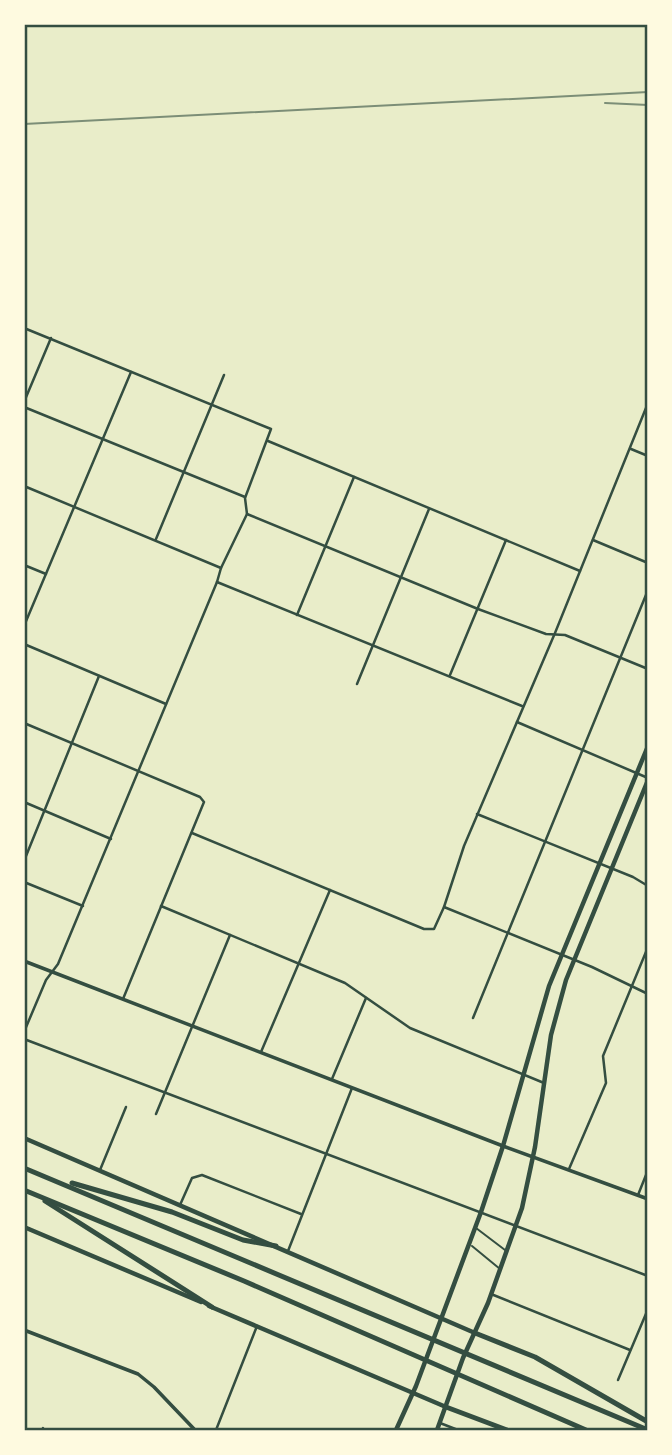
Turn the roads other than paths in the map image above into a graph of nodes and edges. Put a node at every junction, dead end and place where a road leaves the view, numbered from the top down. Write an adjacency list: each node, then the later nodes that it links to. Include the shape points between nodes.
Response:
1 (24, 328): 2 (street)
2 (51, 338): 3 (street); 5 (street)
3 (131, 372): 7 (street); 9 (street)
4 (224, 375): 7 (street)
5 (24, 402)
6 (648, 403): 11 (street)
7 (211, 405): 10 (street, via 271,429); 13 (street)
8 (24, 407): 9 (street)
9 (103, 439): 13 (street); 17 (street)
10 (268, 441): 14 (street); 16 (street)
11 (631, 449): 12 (street); 22 (street)
12 (648, 456)
13 (184, 472): 16 (street); 20 (street)
14 (354, 477): 18 (street); 23 (street)
15 (24, 486): 17 (street)
16 (245, 498): 19 (street)
17 (75, 507): 20 (street); 28 (street)
18 (429, 508): 21 (street); 29 (street)
19 (247, 514): 23 (street); 26 (street)
20 (156, 540): 26 (street)
21 (506, 540): 27 (street); 32 (street)
22 (593, 540): 24 (street); 27 (street)
23 (326, 546): 29 (street); 33 (street)
24 (648, 563)
25 (24, 565): 28 (street)
26 (221, 568): 30 (street)
27 (580, 571): 35 (street)
28 (46, 574): 34 (street)
29 (402, 578): 32 (street); 37 (street)
30 (217, 582): 33 (street); 43 (street)
31 (648, 590): 38 (street)
32 (478, 609): 35 (street); 40 (street)
33 (297, 615): 37 (street)
34 (24, 626)
35 (555, 634): 38 (street); 44 (street)
36 (24, 644): 41 (street)
37 (372, 644): 40 (street); 42 (street)
38 (620, 657): 39 (street); 49 (street)
39 (648, 669)
40 (450, 675): 44 (street)
41 (99, 676): 43 (street); 47 (street)
42 (358, 684)
43 (166, 704): 50 (street)
44 (523, 706): 45 (street)
45 (517, 722): 49 (street); 55 (street)
46 (24, 723): 47 (street)
47 (72, 743): 50 (street); 54 (street)
48 (648, 746): 51 (main road)
49 (582, 750): 51 (street); 58 (street)
50 (139, 770): 56 (street, via 200,797 204,802); 57 (street)
51 (636, 774): 52 (street); 60 (main road)
52 (648, 779): 61 (main road)
53 (24, 803): 54 (street)
54 (45, 811): 57 (street); 59 (street)
55 (477, 814): 58 (street); 67 (street)
56 (192, 833): 64 (street); 66 (street)
57 (111, 838): 65 (street)
58 (545, 842): 60 (street); 68 (street)
59 (24, 861)
60 (599, 864): 61 (street); 71 (main road)
61 (611, 868): 63 (street); 72 (main road)
62 (24, 882): 65 (street)
63 (648, 886)
64 (330, 890): 67 (street, via 424,929 436,926); 74 (street)
65 (83, 906): 75 (street)
66 (162, 906): 69 (street); 79 (street)
67 (444, 907): 68 (street)
68 (508, 933): 71 (street); 80 (street)
69 (230, 935): 74 (street); 81 (street)
70 (648, 947): 76 (street)
71 (561, 954): 72 (street); 85 (main road)
72 (574, 960): 76 (street); 87 (main road, via 554,1019)
73 (24, 961): 75 (street)
74 (298, 963): 78 (street); 84 (street)
75 (52, 972): 79 (street); 82 (street)
76 (631, 987): 77 (street); 97 (street, via 603,1056 606,1083)
77 (648, 994)
78 (366, 997): 85 (street, via 410,1028); 86 (street)
79 (123, 999): 81 (street)
80 (473, 1018)
81 (191, 1025): 84 (street); 89 (street)
82 (24, 1032)
83 (24, 1039): 89 (street)
84 (261, 1052): 86 (street)
85 (522, 1074): 87 (street); 93 (main road)
86 (332, 1079): 88 (street)
87 (544, 1083): 95 (main road)
88 (353, 1087): 93 (street); 94 (street)
89 (164, 1093): 91 (street); 94 (street)
90 (126, 1107): 98 (street)
91 (156, 1114)
92 (24, 1138): 98 (main road)
93 (503, 1146): 95 (street); 106 (main road)
94 (327, 1154): 106 (street); 107 (street)
95 (533, 1156): 97 (street); 108 (main road)
96 (24, 1168): 100 (highway)
97 (569, 1169): 103 (street)
98 (100, 1170): 105 (main road)
99 (648, 1170): 103 (street)
100 (46, 1176): 112 (highway, via 172,1212 243,1240); 137 (highway)
101 (24, 1189): 102 (highway)
102 (33, 1193): 118 (highway); 136 (highway)
103 (638, 1195): 104 (street)
104 (648, 1199)
105 (180, 1205): 107 (street, via 192,1178 202,1175); 112 (main road)
106 (481, 1212): 108 (street); 110 (main road)
107 (303, 1214): 113 (street)
108 (517, 1226): 114 (main road); 116 (street)
109 (24, 1227): 118 (main road)
110 (475, 1228): 111 (main road); 114 (lane)
111 (469, 1245): 115 (lane); 120 (main road)
112 (276, 1246): 113 (main road)
113 (288, 1251): 120 (main road)
114 (508, 1251): 115 (main road)
115 (501, 1269): 117 (main road)
116 (648, 1276)
117 (491, 1294): 123 (main road); 124 (street)
118 (212, 1307): 121 (main road)
119 (648, 1309): 124 (street)
120 (442, 1318): 123 (main road); 126 (main road)
121 (257, 1325): 126 (main road); 131 (street)
122 (24, 1330): 130 (street, via 138,1374)
123 (475, 1332): 127 (main road); 128 (highway, via 544,1362)
124 (630, 1350): 125 (street)
125 (618, 1380)
126 (411, 1392): 127 (main road); 132 (main road)
127 (446, 1407): 129 (main road); 135 (highway)
128 (648, 1422)
129 (440, 1423): 133 (main road); 134 (street)
130 (195, 1430)
131 (216, 1430)
132 (396, 1430)
133 (437, 1430)
134 (458, 1430)
135 (507, 1430)
136 (586, 1430)
137 (648, 1430)

